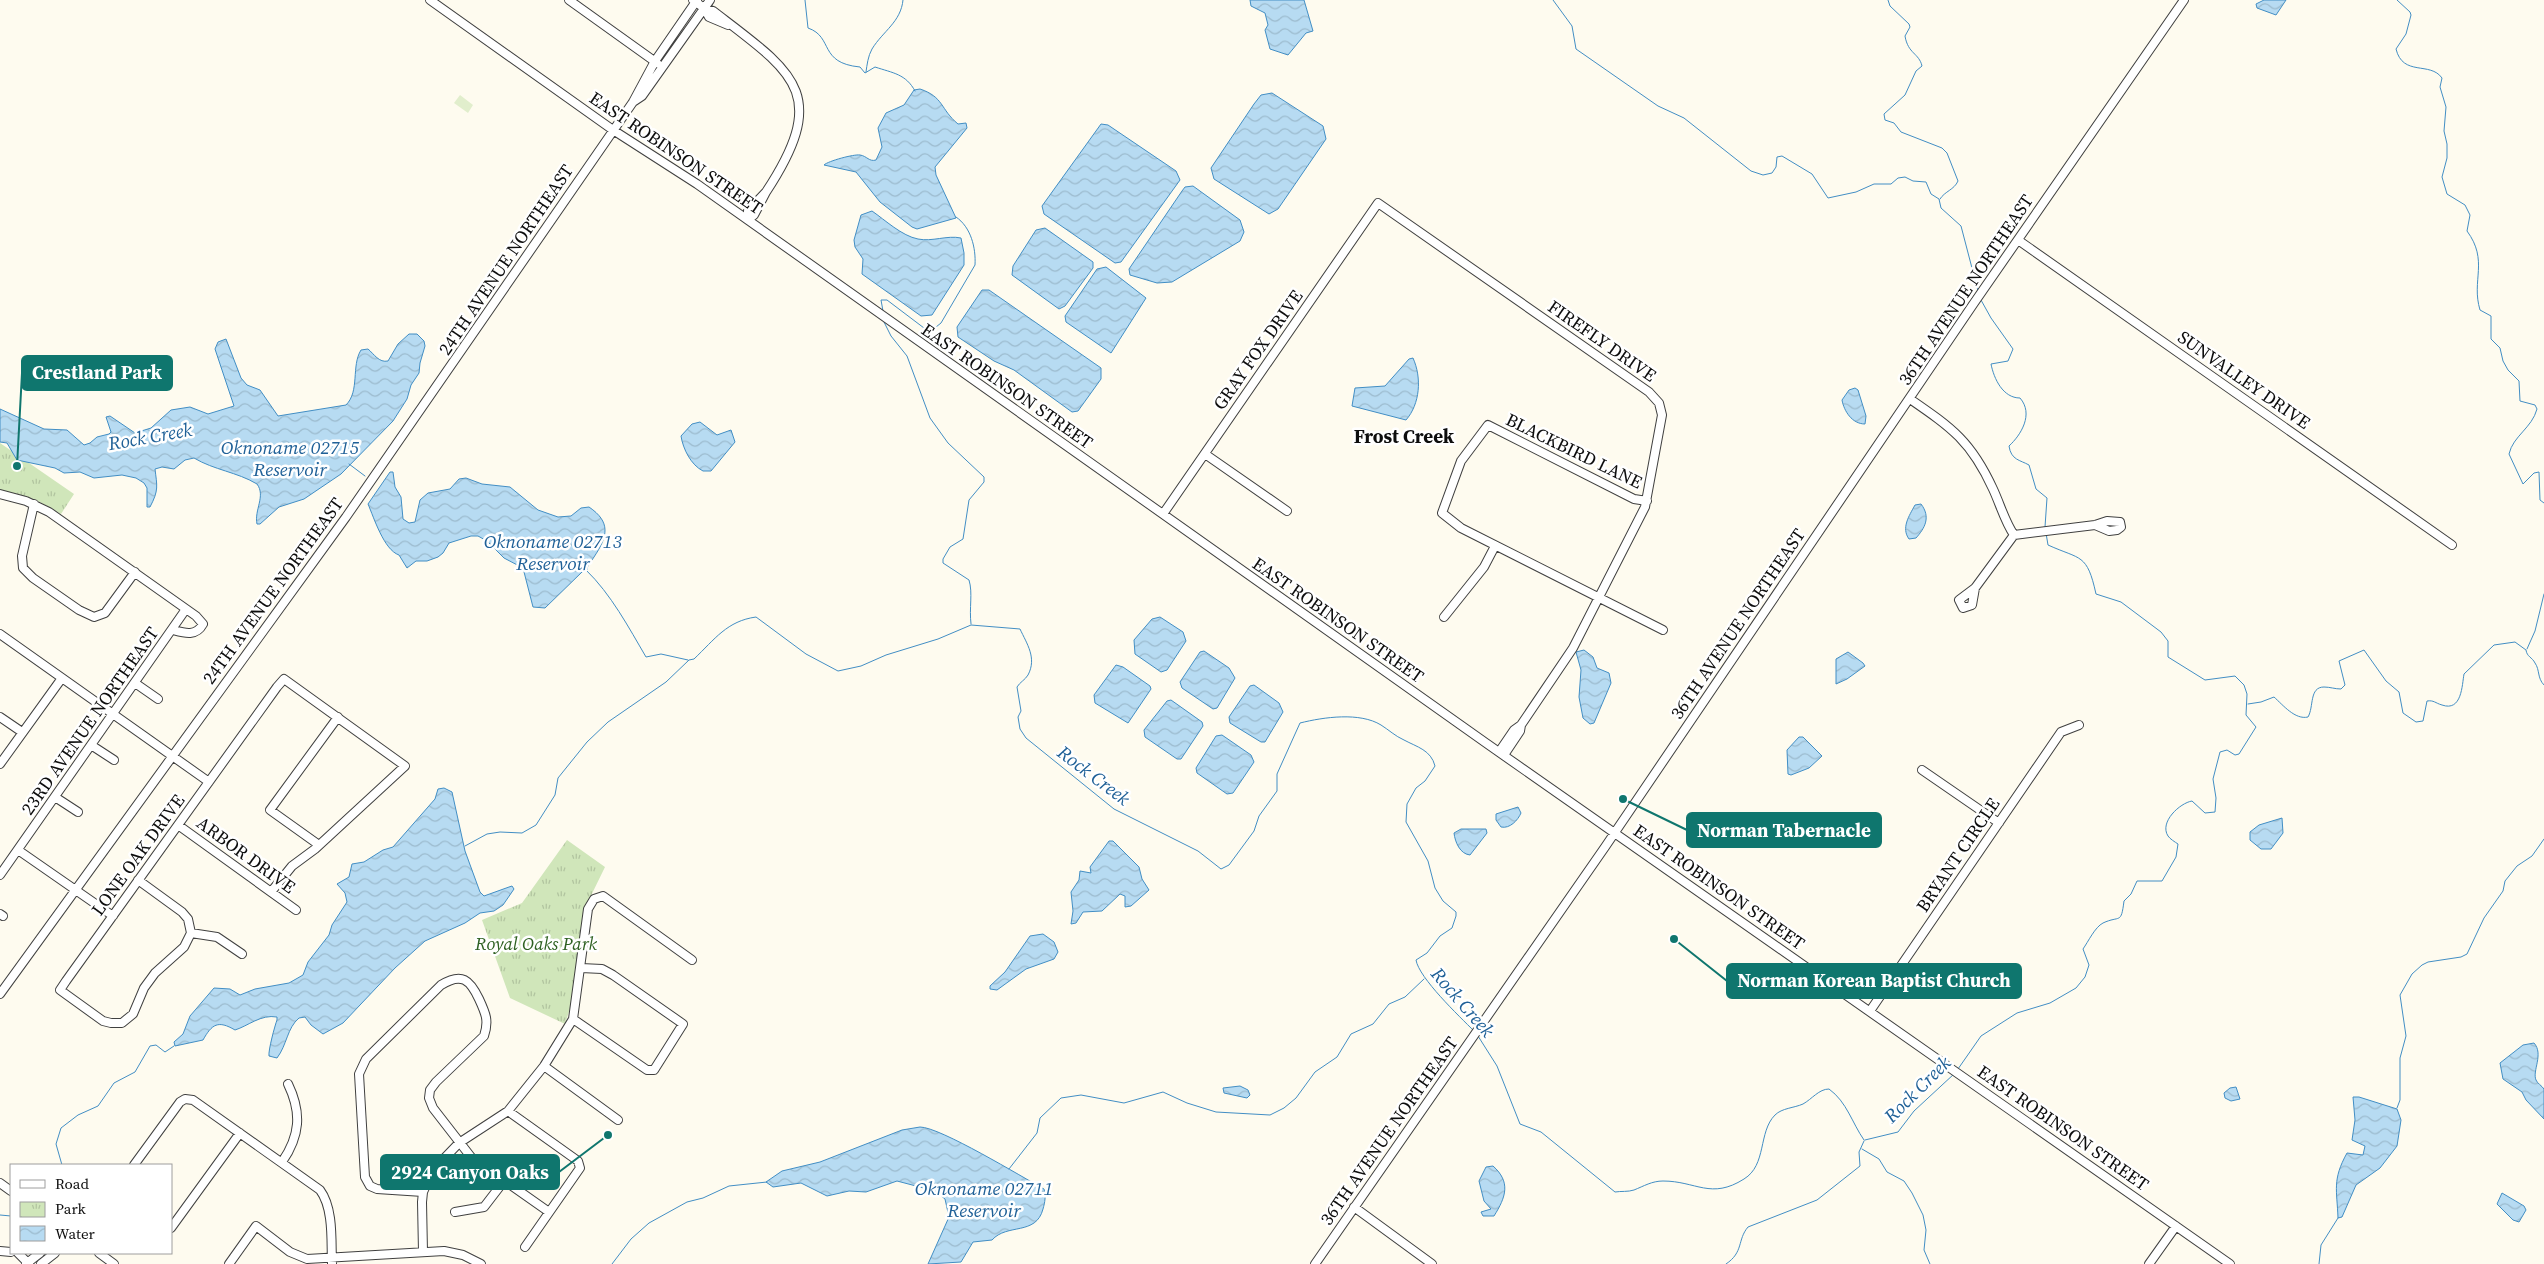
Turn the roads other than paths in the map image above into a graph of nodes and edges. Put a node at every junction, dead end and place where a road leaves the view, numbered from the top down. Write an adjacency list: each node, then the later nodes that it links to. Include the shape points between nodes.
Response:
1 (430, 0): 10 (street, EAST ROBINSON STREET)
2 (569, 0): 7 (street)
3 (710, 0): 6 (street, 24TH AVENUE NORTHEAST)
4 (2184, 0): 13 (street, 36TH AVENUE NORTHEAST)
5 (695, 1): 6 (street); 7 (street, 24TH AVENUE NORTHEAST)
6 (704, 8): 8 (street, 24TH AVENUE NORTHEAST); 12 (street, via 709,17 729,25 778,64 792,83 799,102 799,125 784,166)
7 (655, 61): 8 (street); 9 (street, 24TH AVENUE NORTHEAST)
8 (664, 68): 9 (street, 24TH AVENUE NORTHEAST, via 642,96)
9 (633, 102): 10 (street, 24TH AVENUE NORTHEAST)
10 (613, 130): 12 (street, EAST ROBINSON STREET); 43 (street, 24TH AVENUE NORTHEAST, via 346,517)
11 (1378, 203): 15 (street, GRAY FOX DRIVE); 17 (street, FIREFLY DRIVE, via 1655,397 1662,408 1662,415)
12 (748, 220): 20 (street, EAST ROBINSON STREET)
13 (2018, 240): 14 (street, 36TH AVENUE NORTHEAST); 23 (street, SUNVALLEY DRIVE)
14 (1910, 399): 22 (street, via 1964,439); 52 (street, 36TH AVENUE NORTHEAST)
15 (1205, 454): 19 (street); 20 (street, GRAY FOX DRIVE)
16 (0, 494): 18 (street)
17 (1646, 501): 24 (street, BLACKBIRD LANE, via 1634,499 1488,425 1461,461 1442,513 1454,524); 27 (street, FIREFLY DRIVE)
18 (34, 504): 25 (street); 25 (street, via 22,556 23,568 79,610 98,617 106,612)
19 (1287, 511)
20 (1163, 514): 42 (street, EAST ROBINSON STREET)
21 (2095, 525): 22 (street)
22 (2014, 535): 26 (street)
23 (2452, 545)
24 (1495, 546): 27 (street); 29 (street, via 1484,567)
25 (135, 572): 28 (street)
26 (1975, 588)
27 (1599, 598): 31 (street); 42 (street, FIREFLY DRIVE, via 1569,656 1521,726 1514,730)
28 (186, 609): 30 (street, 23RD AVENUE NORTHEAST); 30 (street, via 200,619 202,626 190,633)
29 (1444, 617)
30 (173, 630): 34 (street, 23RD AVENUE NORTHEAST)
31 (1663, 630)
32 (0, 634): 33 (street)
33 (62, 678): 36 (street); 40 (street)
34 (135, 683): 35 (street); 36 (street, 23RD AVENUE NORTHEAST)
35 (158, 699)
36 (113, 715): 41 (street, 23RD AVENUE NORTHEAST); 43 (street)
37 (0, 716): 40 (street)
38 (338, 717): 47 (street, LONE OAK DRIVE, via 284,679); 53 (street, via 270,810); 53 (street, via 405,766)
39 (2079, 725): 50 (street, BRYANT CIRCLE, via 2061,732)
40 (22, 732): 45 (street)
41 (92, 745): 44 (street); 48 (street, 23RD AVENUE NORTHEAST)
42 (1501, 754): 52 (street, EAST ROBINSON STREET)
43 (172, 755): 47 (street); 57 (street, 24TH AVENUE NORTHEAST)
44 (114, 760)
45 (0, 764)
46 (1922, 770): 50 (street)
47 (210, 782): 51 (street, LONE OAK DRIVE)
48 (55, 797): 49 (street); 54 (street, 23RD AVENUE NORTHEAST)
49 (78, 812)
50 (1998, 823): 66 (street, BRYANT CIRCLE)
51 (178, 825): 56 (street, LONE OAK DRIVE); 58 (street, ARBOR DRIVE)
52 (1615, 833): 66 (street, EAST ROBINSON STREET); 78 (street, 36TH AVENUE NORTHEAST)
53 (319, 845): 58 (street, via 292,866)
54 (18, 850): 55 (street, 23RD AVENUE NORTHEAST); 57 (street)
55 (0, 875)
56 (138, 880): 60 (street, LONE OAK DRIVE); 61 (street, via 182,912 190,924)
57 (76, 889): 60 (street); 65 (street, 24TH AVENUE NORTHEAST)
58 (271, 892): 59 (street, ARBOR DRIVE)
59 (296, 910)
60 (113, 916): 61 (street, LONE OAK DRIVE, via 60,990 103,1021 111,1023 122,1023 133,1014 147,982 184,947)
61 (191, 933): 62 (street, via 217,937)
62 (242, 954)
63 (692, 960): 64 (street, via 603,896 598,896 588,909)
64 (581, 968): 67 (street); 67 (street, via 602,970 613,975 683,1024 654,1070 647,1070)
65 (0, 994)
66 (1870, 1011): 81 (street, EAST ROBINSON STREET)
67 (573, 1018): 68 (street)
68 (544, 1066): 70 (street); 71 (street)
69 (288, 1084): 74 (street, via 295,1098 297,1135)
70 (508, 1111): 73 (street); 80 (street, via 578,1161 580,1168)
71 (618, 1120)
72 (240, 1133): 74 (street); 75 (street, via 194,1100 185,1099); 82 (street)
73 (459, 1143): 76 (street, via 471,1157); 77 (street, via 433,1170); 77 (street, via 433,1108 430,1090 484,1036 488,1018 472,985 459,978 451,978 366,1059 359,1074 366,1177 370,1186)
74 (282, 1162): 89 (street, via 324,1195)
75 (135, 1164)
76 (504, 1180): 79 (street, via 484,1208); 80 (street)
77 (423, 1192): 84 (street)
78 (1354, 1207): 95 (street, 36TH AVENUE NORTHEAST); 96 (street)
79 (455, 1212)
80 (550, 1212): 83 (street)
81 (2176, 1226): 97 (street); 98 (street, EAST ROBINSON STREET)
82 (172, 1227)
83 (525, 1247)
84 (423, 1252): 89 (street); 94 (street, via 452,1252)
85 (19, 1254): 90 (street)
86 (39, 1254): 90 (street)
87 (54, 1254): 91 (street)
88 (100, 1254): 92 (street)
89 (332, 1261): 93 (street, via 295,1255 256,1226)
90 (28, 1263)
91 (40, 1264)
92 (114, 1264)
93 (229, 1264)
94 (481, 1264)
95 (1314, 1264)
96 (1432, 1264)
97 (2149, 1264)
98 (2230, 1264)

